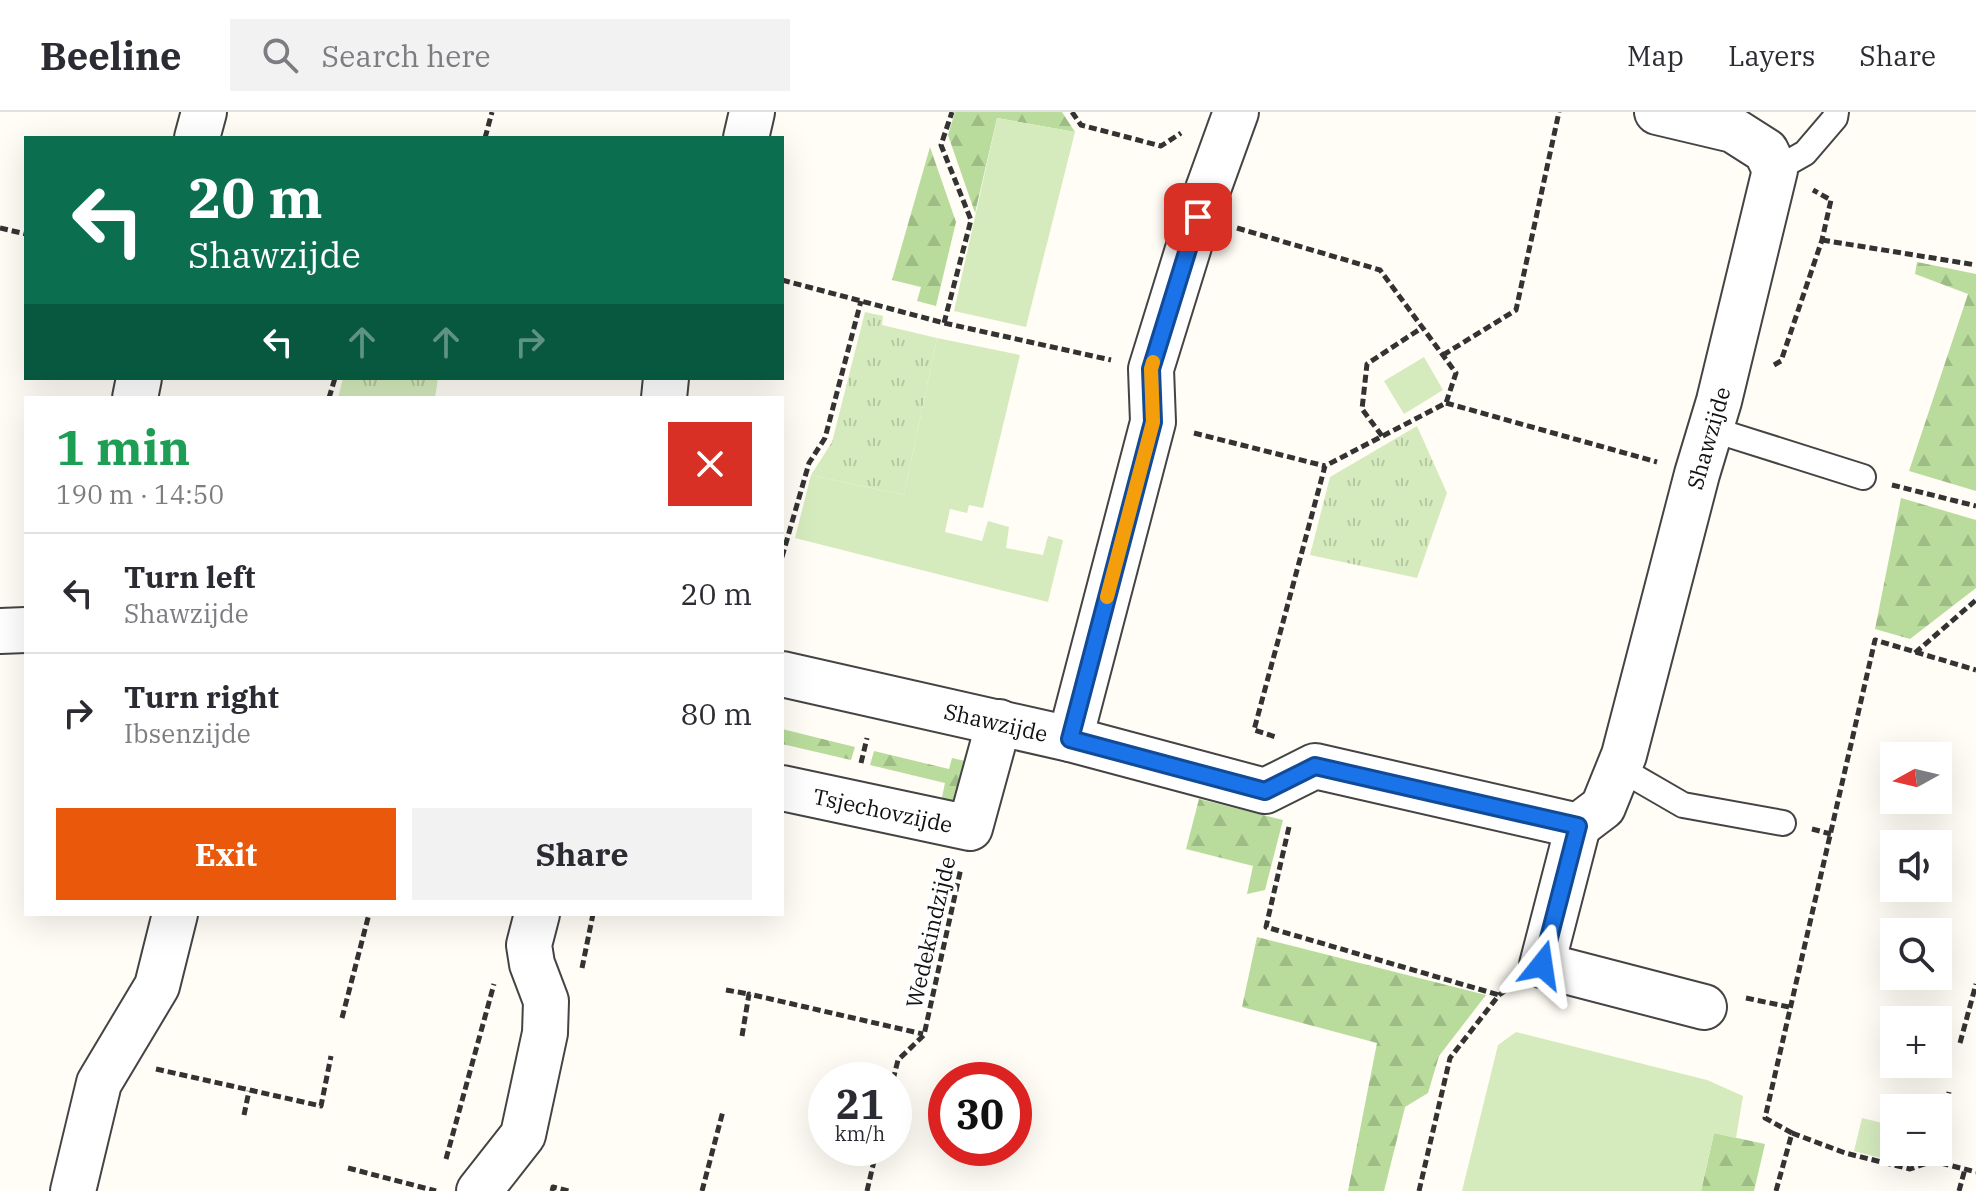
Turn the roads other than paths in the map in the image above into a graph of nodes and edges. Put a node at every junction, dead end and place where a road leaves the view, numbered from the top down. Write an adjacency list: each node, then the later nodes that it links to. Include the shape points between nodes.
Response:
1 (204, 112): 6 (street)
2 (752, 112): 7 (street)
3 (1236, 112): 15 (street, via 1151,369 1153,422)
4 (1657, 112): 8 (street, via 1733,130 1766,151)
5 (1836, 112): 8 (lane, via 1805,153)
6 (198, 136)
7 (746, 136)
8 (1775, 170): 9 (street, Shawzijde)
9 (1711, 429): 10 (lane); 16 (street, Shawzijde)
10 (1863, 477)
11 (24, 630): 12 (street)
12 (0, 631)
13 (784, 674): 14 (street, Shawzijde)
14 (999, 722): 15 (street, Shawzijde); 17 (street, Tsjechovzijde, via 970,828)
15 (1070, 739): 19 (street, Shawzijde, via 1265,791 1315,766)
16 (1619, 768): 18 (lane, via 1683,805); 19 (street, Shawzijde, via 1603,807)
17 (784, 788)
18 (1783, 823)
19 (1578, 826): 22 (street, via 1542,965)
20 (174, 916): 23 (street, via 157,986 99,1083)
21 (533, 930): 24 (street, via 532,964 546,1001 545,1033 523,1135)
22 (1704, 1007)
23 (73, 1191)
24 (479, 1191)

